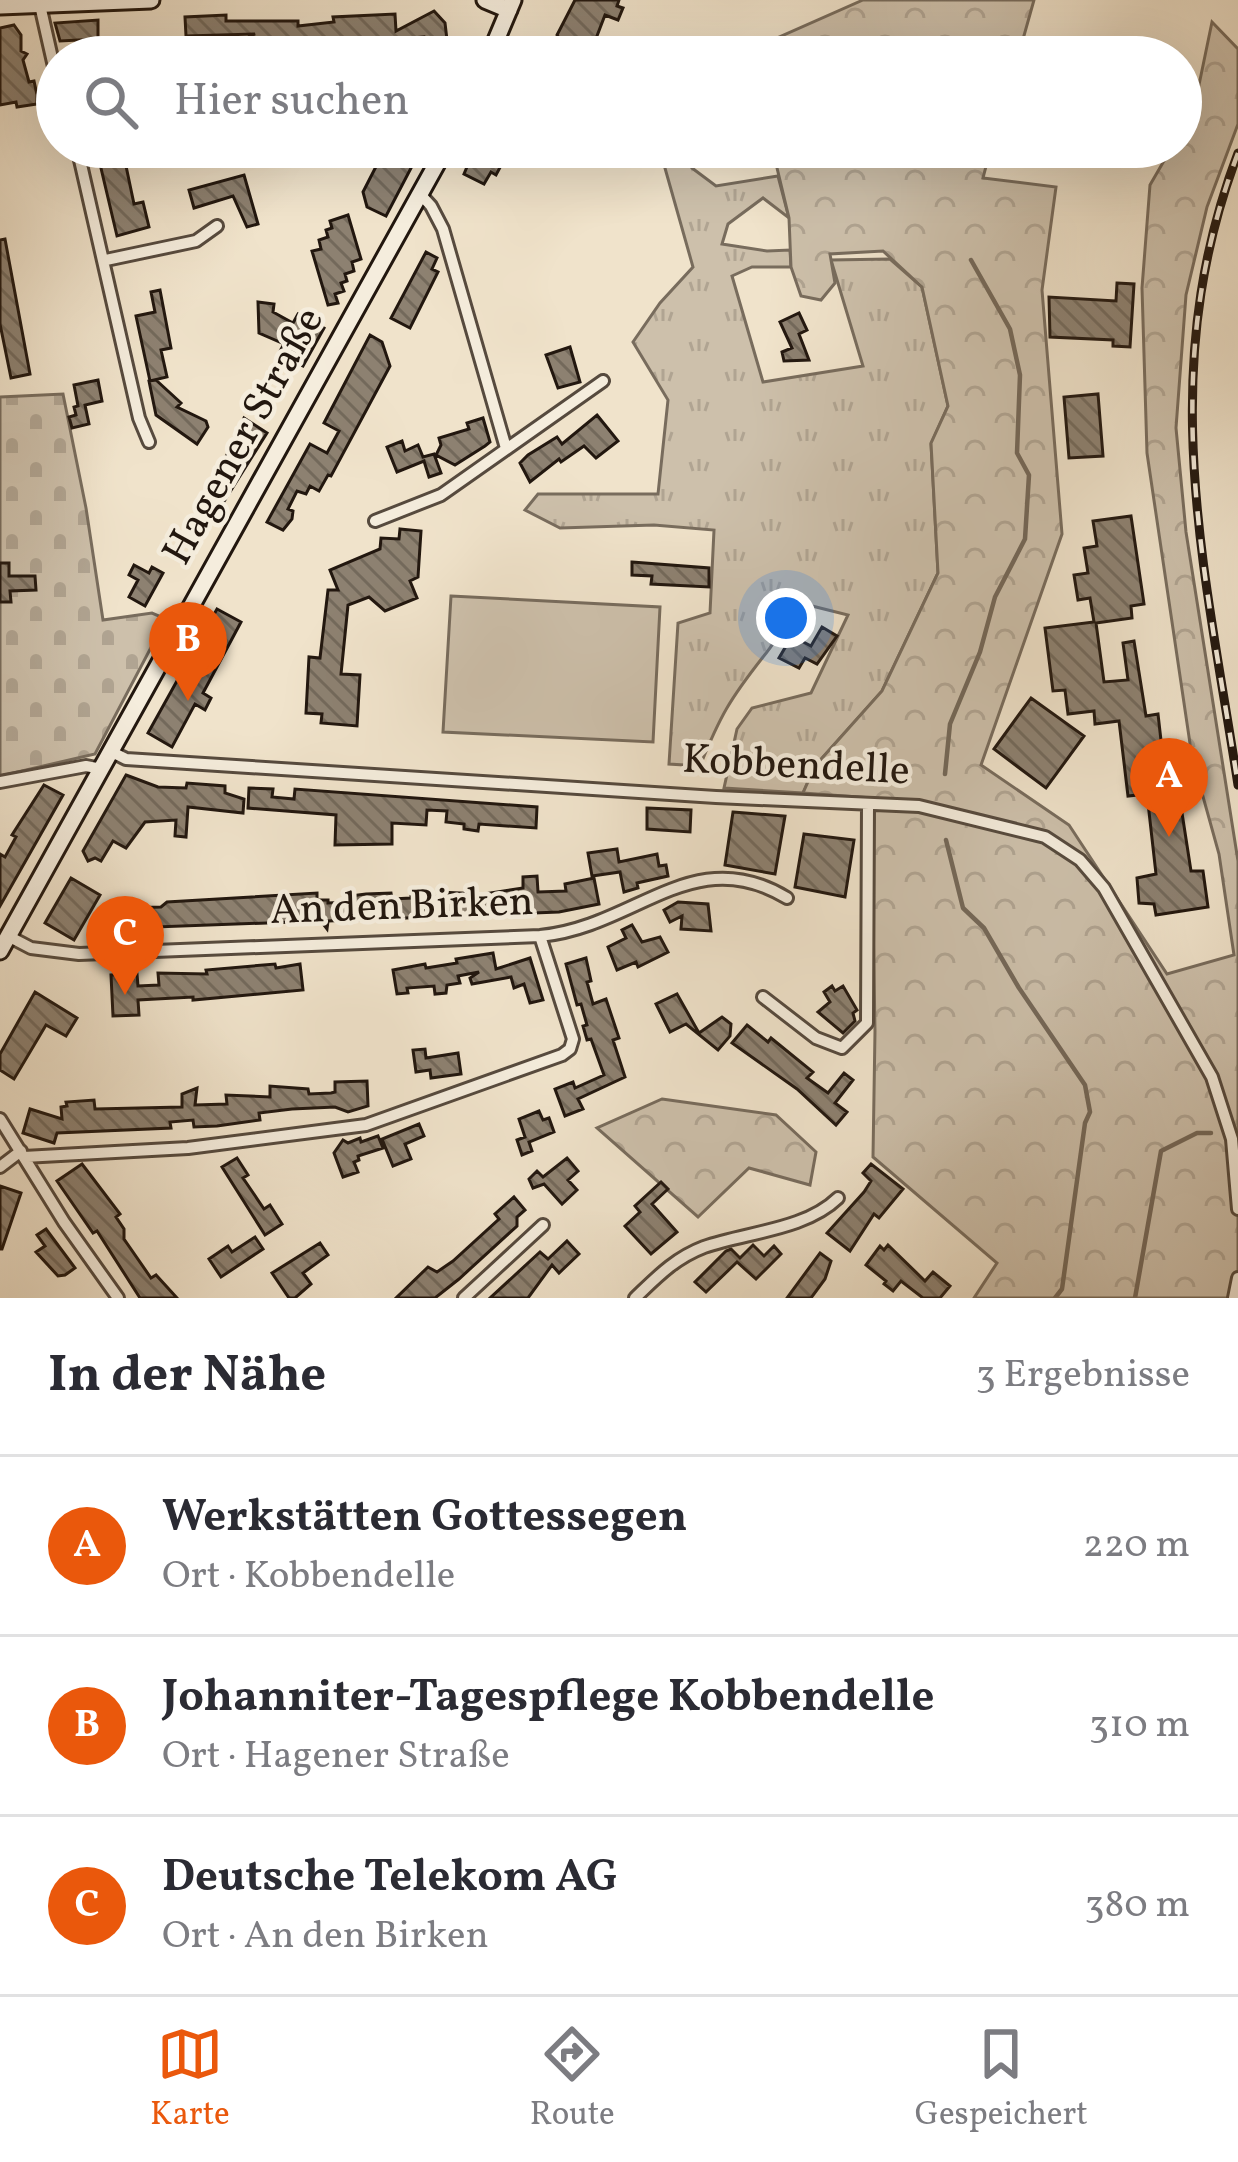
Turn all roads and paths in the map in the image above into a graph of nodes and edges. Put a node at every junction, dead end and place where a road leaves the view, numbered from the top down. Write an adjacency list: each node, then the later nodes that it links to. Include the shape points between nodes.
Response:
1 (151, 0): 3 (main road)
2 (485, 0): 4 (main road)
3 (40, 5): 5 (main road); 6 (street)
4 (511, 5): 7 (main road)
5 (0, 7)
6 (47, 36)
7 (498, 36)
8 (82, 168): 12 (street)
9 (435, 168): 10 (main road, Hagener Straße)
10 (421, 195): 15 (street, via 442,230); 17 (main road, Hagener Straße)
11 (217, 226): 12 (street, via 196,241)
12 (106, 260): 14 (street)
13 (603, 381): 15 (street)
14 (149, 442)
15 (506, 448): 16 (street, via 441,495)
16 (375, 521)
17 (112, 752): 18 (main road, Hagener Straße); 20 (street, Kobbendelle)
18 (102, 769): 19 (street); 23 (main road, Hagener Straße)
19 (0, 782)
20 (868, 805): 24 (street, via 867,1023 842,1048 816,1039); 29 (street, Kobbendelle, via 919,806 1023,829 1059,844 1092,872 1212,1077 1232,1139)
21 (787, 898): 22 (street, An den Birken, via 745,880 695,879 592,927)
22 (540, 936): 23 (street, An den Birken, via 82,954); 26 (street, via 573,1039 562,1055 366,1125 206,1146)
23 (4, 944)
24 (763, 997)
25 (0, 1119): 26 (street)
26 (22, 1154): 27 (street); 32 (street)
27 (0, 1167)
28 (838, 1198): 34 (street, via 823,1213 672,1262)
29 (1238, 1209)
30 (543, 1225): 33 (street)
31 (1238, 1278): 35 (street)
32 (118, 1298)
33 (464, 1298)
34 (635, 1298)
35 (1234, 1298)

